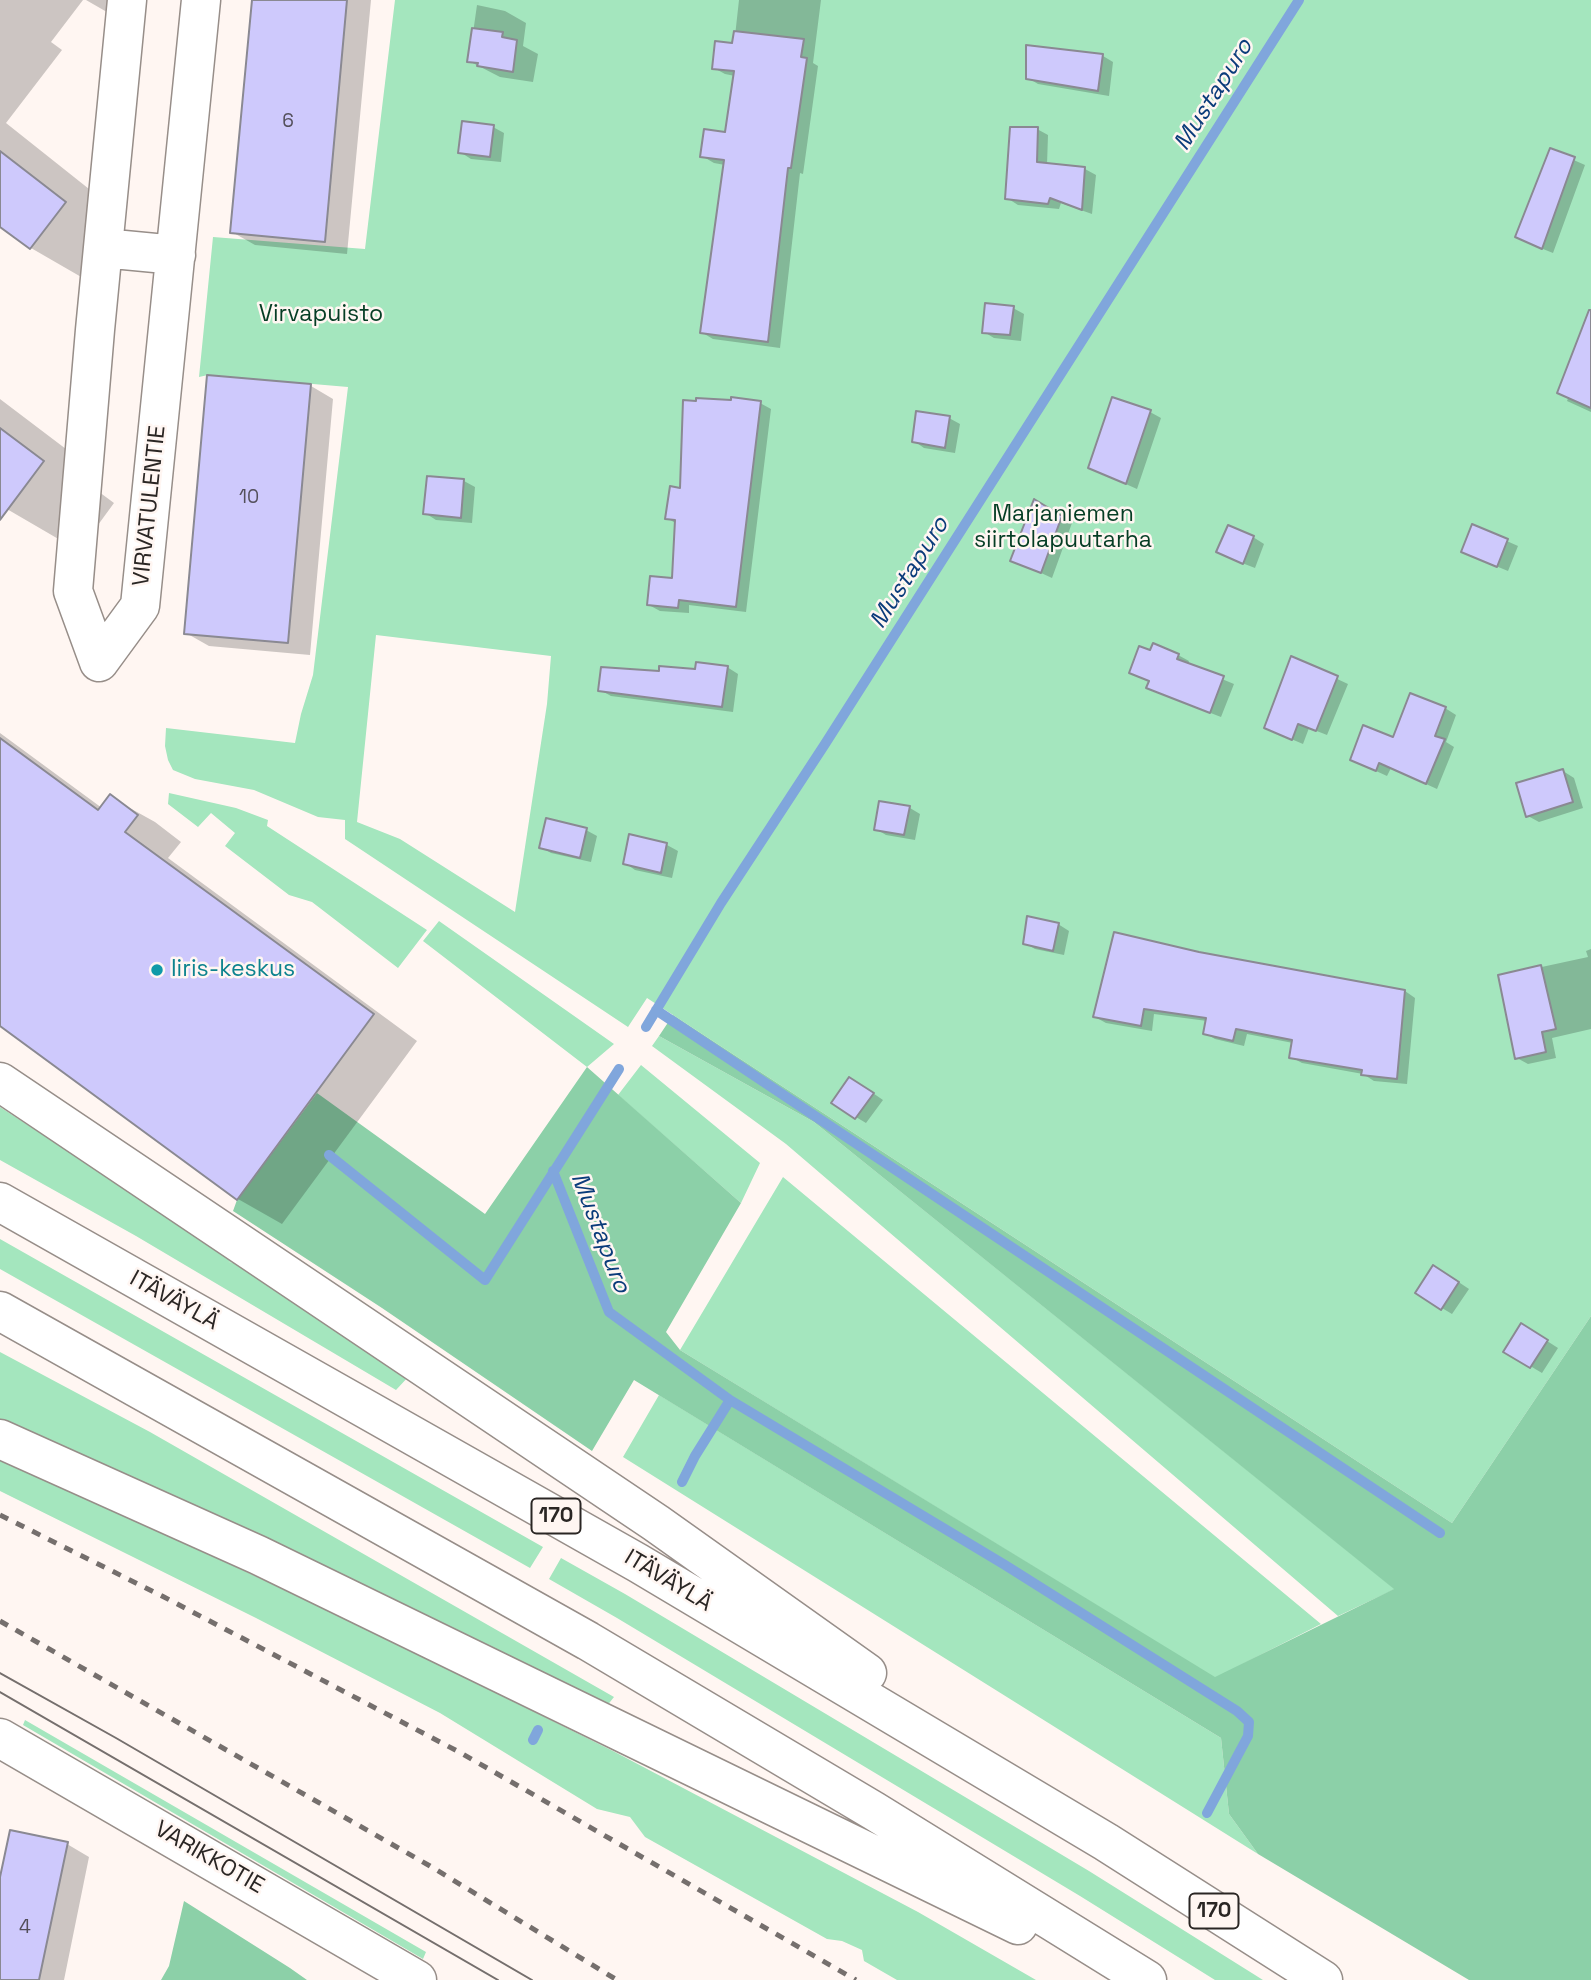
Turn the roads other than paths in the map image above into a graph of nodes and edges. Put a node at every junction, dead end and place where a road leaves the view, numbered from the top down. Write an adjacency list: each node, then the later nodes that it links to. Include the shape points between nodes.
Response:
1 (127, 0): 3 (main road, VIRVATULENTIE)
2 (201, 0): 4 (main road, VIRVATULENTIE)
3 (103, 248): 4 (main road); 4 (main road, VIRVATULENTIE, via 73,591 99,662 140,606)
4 (176, 255)
5 (0, 1082): 10 (main road, via 656,1523)
6 (0, 1202): 10 (main road, ITÄVÄYLÄ / 170, via 638,1563)
7 (0, 1311): 13 (main road, via 588,1641)
8 (0, 1439): 12 (main road, via 258,1555)
9 (0, 1738): 11 (main road, VARIKKOTIE)
10 (1105, 1842): 14 (main road, ITÄVÄYLÄ / 170)
11 (417, 1980)
12 (1134, 1980)
13 (1147, 1980)
14 (1323, 1980)

